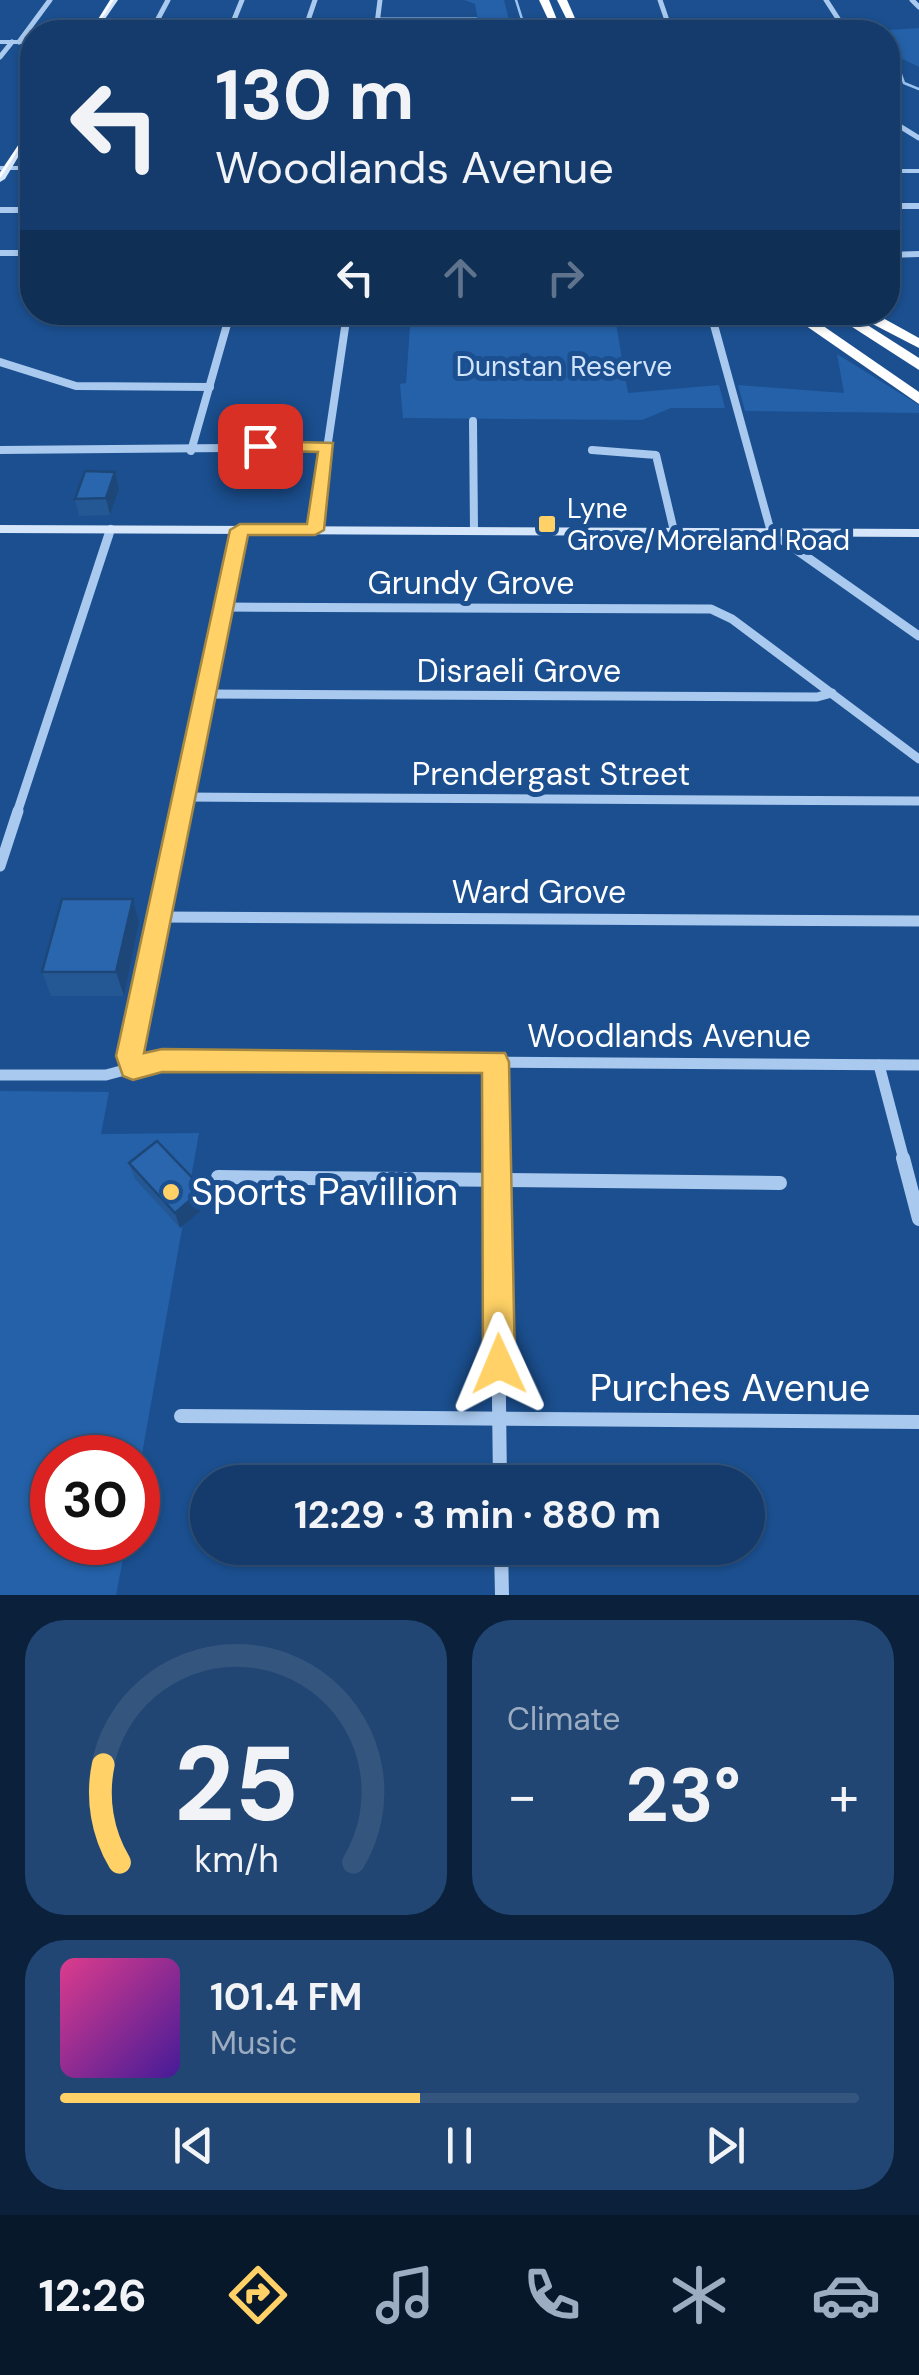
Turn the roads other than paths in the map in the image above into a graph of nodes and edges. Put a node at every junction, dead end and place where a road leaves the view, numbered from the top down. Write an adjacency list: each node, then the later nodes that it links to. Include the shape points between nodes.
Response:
1 (50, 0): 5 (street)
2 (380, 0): 6 (street)
3 (913, 0): 4 (street)
4 (919, 8)
5 (33, 20)
6 (377, 20): 7 (street)
7 (476, 20)
8 (20, 36): 10 (street)
9 (0, 42): 10 (street)
10 (15, 42): 11 (street); 12 (street)
11 (20, 42)
12 (0, 57)
13 (20, 145): 14 (main road)
14 (4, 168): 15 (main road)
15 (0, 179)
16 (227, 325): 27 (street)
17 (344, 325): 30 (street)
18 (714, 325): 40 (street)
19 (812, 325): 28 (highway)
20 (827, 325): 26 (highway)
21 (856, 325): 25 (highway)
22 (885, 325): 23 (highway)
23 (919, 344)
24 (2, 364): 27 (street, via 76,386)
25 (919, 365)
26 (919, 382)
27 (210, 387): 33 (street)
28 (919, 399)
29 (473, 421): 38 (street)
30 (327, 447): 33 (street); 37 (street)
31 (0, 450): 33 (street)
32 (592, 450): 39 (street, via 656,455)
33 (191, 451)
34 (0, 529): 35 (main road)
35 (111, 529): 36 (main road); 49 (street)
36 (240, 530): 37 (main road); 42 (street)
37 (315, 530): 38 (main road)
38 (474, 531): 39 (main road)
39 (674, 532): 40 (main road)
40 (771, 532): 41 (main road); 43 (street)
41 (917, 532)
42 (223, 607): 44 (street, Grundy Grove, via 718,611); 45 (street)
43 (919, 636)
44 (832, 693): 45 (street, Disraeli Grove); 46 (street)
45 (205, 694): 47 (street)
46 (919, 758)
47 (183, 797): 48 (street, Prendergast Street); 50 (street)
48 (919, 801)
49 (0, 866)
50 (158, 917): 51 (street, Ward Grove); 55 (street, via 129,1051)
51 (919, 921)
52 (495, 1062): 53 (street, Woodlands Avenue); 55 (street, Woodlands Avenue, via 162,1060); 58 (street)
53 (880, 1064): 54 (street, Woodlands Avenue); 60 (street)
54 (919, 1065)
55 (133, 1068): 56 (street, Woodlands Avenue, via 106,1076)
56 (0, 1076)
57 (218, 1176): 58 (street)
58 (496, 1178): 59 (street); 62 (street)
59 (780, 1183)
60 (919, 1219)
61 (181, 1416): 62 (street, Purches Avenue)
62 (500, 1419): 63 (street, Purches Avenue); 64 (street)
63 (919, 1422)
64 (500, 1465)
65 (501, 1565): 66 (street)
66 (502, 1595)

